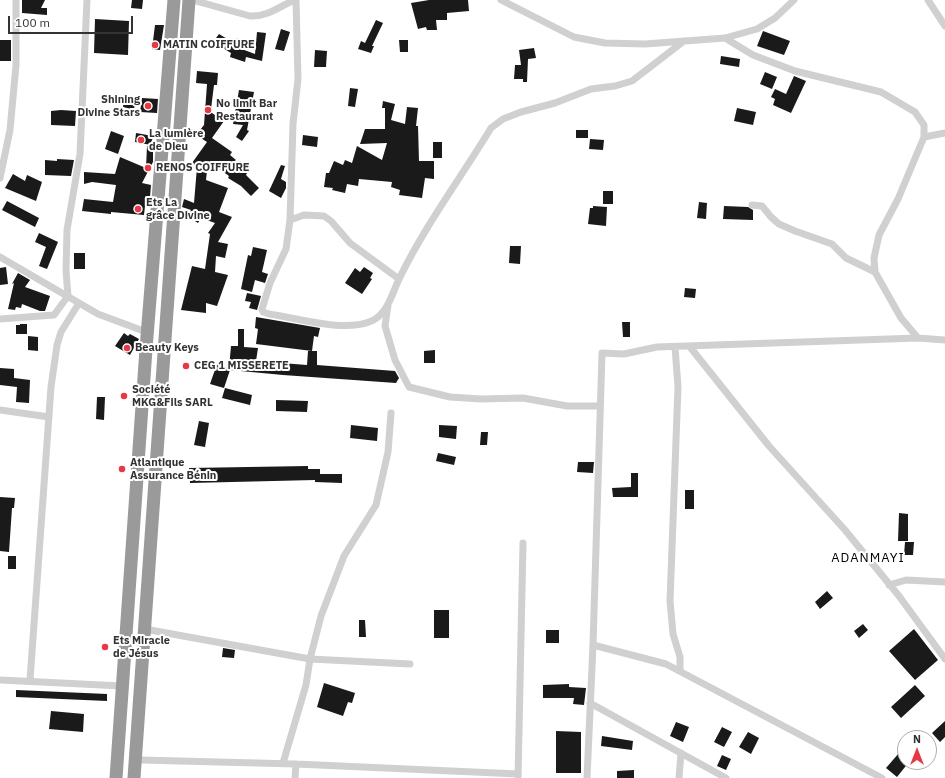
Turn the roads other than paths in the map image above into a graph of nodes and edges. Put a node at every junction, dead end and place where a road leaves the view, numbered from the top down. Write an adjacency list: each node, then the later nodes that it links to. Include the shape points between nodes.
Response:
1 (16, 0): 14 (street, via 16,65 10,130)
2 (87, 0): 21 (street, via 80,154 67,230)
3 (174, 0): 25 (highway)
4 (295, 0): 8 (street, via 259,17); 17 (street, via 298,80 293,124)
5 (501, 0): 11 (street, via 574,38 605,43 645,44)
6 (794, 0): 10 (street, via 775,18 757,29)
7 (928, 0): 9 (street)
8 (193, 1): 37 (street); 53 (highway)
9 (945, 26)
10 (725, 38): 11 (street); 13 (street, via 753,55 795,71 881,92 915,112 924,125)
11 (684, 41): 20 (street, via 632,81 591,89 555,103 520,112 503,119 491,128 432,217)
12 (945, 133): 13 (street)
13 (924, 137): 19 (street, via 898,199 879,235 874,258)
14 (2, 165): 15 (street)
15 (0, 178)
16 (752, 205): 19 (street, via 762,206 779,224 832,244 846,258 861,263)
17 (290, 220): 20 (street, via 304,215 324,216 350,243); 23 (street, via 286,249 263,302 263,312 358,326 375,319)
18 (0, 257): 21 (street)
19 (875, 272): 26 (street, via 901,318)
20 (399, 279): 23 (street)
21 (68, 296): 22 (street); 24 (street, via 54,315)
22 (79, 303): 25 (street, via 98,314); 33 (street, via 56,345)
23 (388, 305): 30 (street, via 385,326 394,360 409,388 450,397 523,398 568,406)
24 (0, 319)
25 (149, 333): 45 (highway)
26 (918, 338): 27 (street); 29 (street)
27 (945, 340)
28 (675, 347): 29 (street); 30 (street, via 657,347 624,354 602,352); 42 (street, via 678,386 670,601)
29 (690, 347): 36 (street, via 769,446 845,530)
30 (600, 406): 38 (street)
31 (0, 410): 33 (street)
32 (391, 414): 39 (street, via 388,452 376,505 344,556 321,616)
33 (48, 417): 44 (street)
34 (523, 543): 51 (street)
35 (945, 582): 36 (street, via 906,580)
36 (890, 585): 40 (street)
37 (150, 630): 39 (street); 48 (street)
38 (593, 645): 42 (street, via 666,664); 46 (street)
39 (310, 659): 41 (street); 49 (street, via 306,685)
40 (945, 659)
41 (410, 664)
42 (680, 671): 59 (street)
43 (0, 680): 44 (street)
44 (30, 680): 45 (street)
45 (122, 686): 52 (highway)
46 (590, 703): 47 (street); 56 (street)
47 (681, 753): 57 (street); 58 (street)
48 (141, 760): 49 (street); 54 (street)
49 (283, 764): 50 (street)
50 (296, 764): 51 (street); 55 (street)
51 (518, 776)
52 (116, 778)
53 (134, 778)
54 (139, 778)
55 (295, 778)
56 (587, 778)
57 (679, 778)
58 (726, 778)
59 (882, 778)

